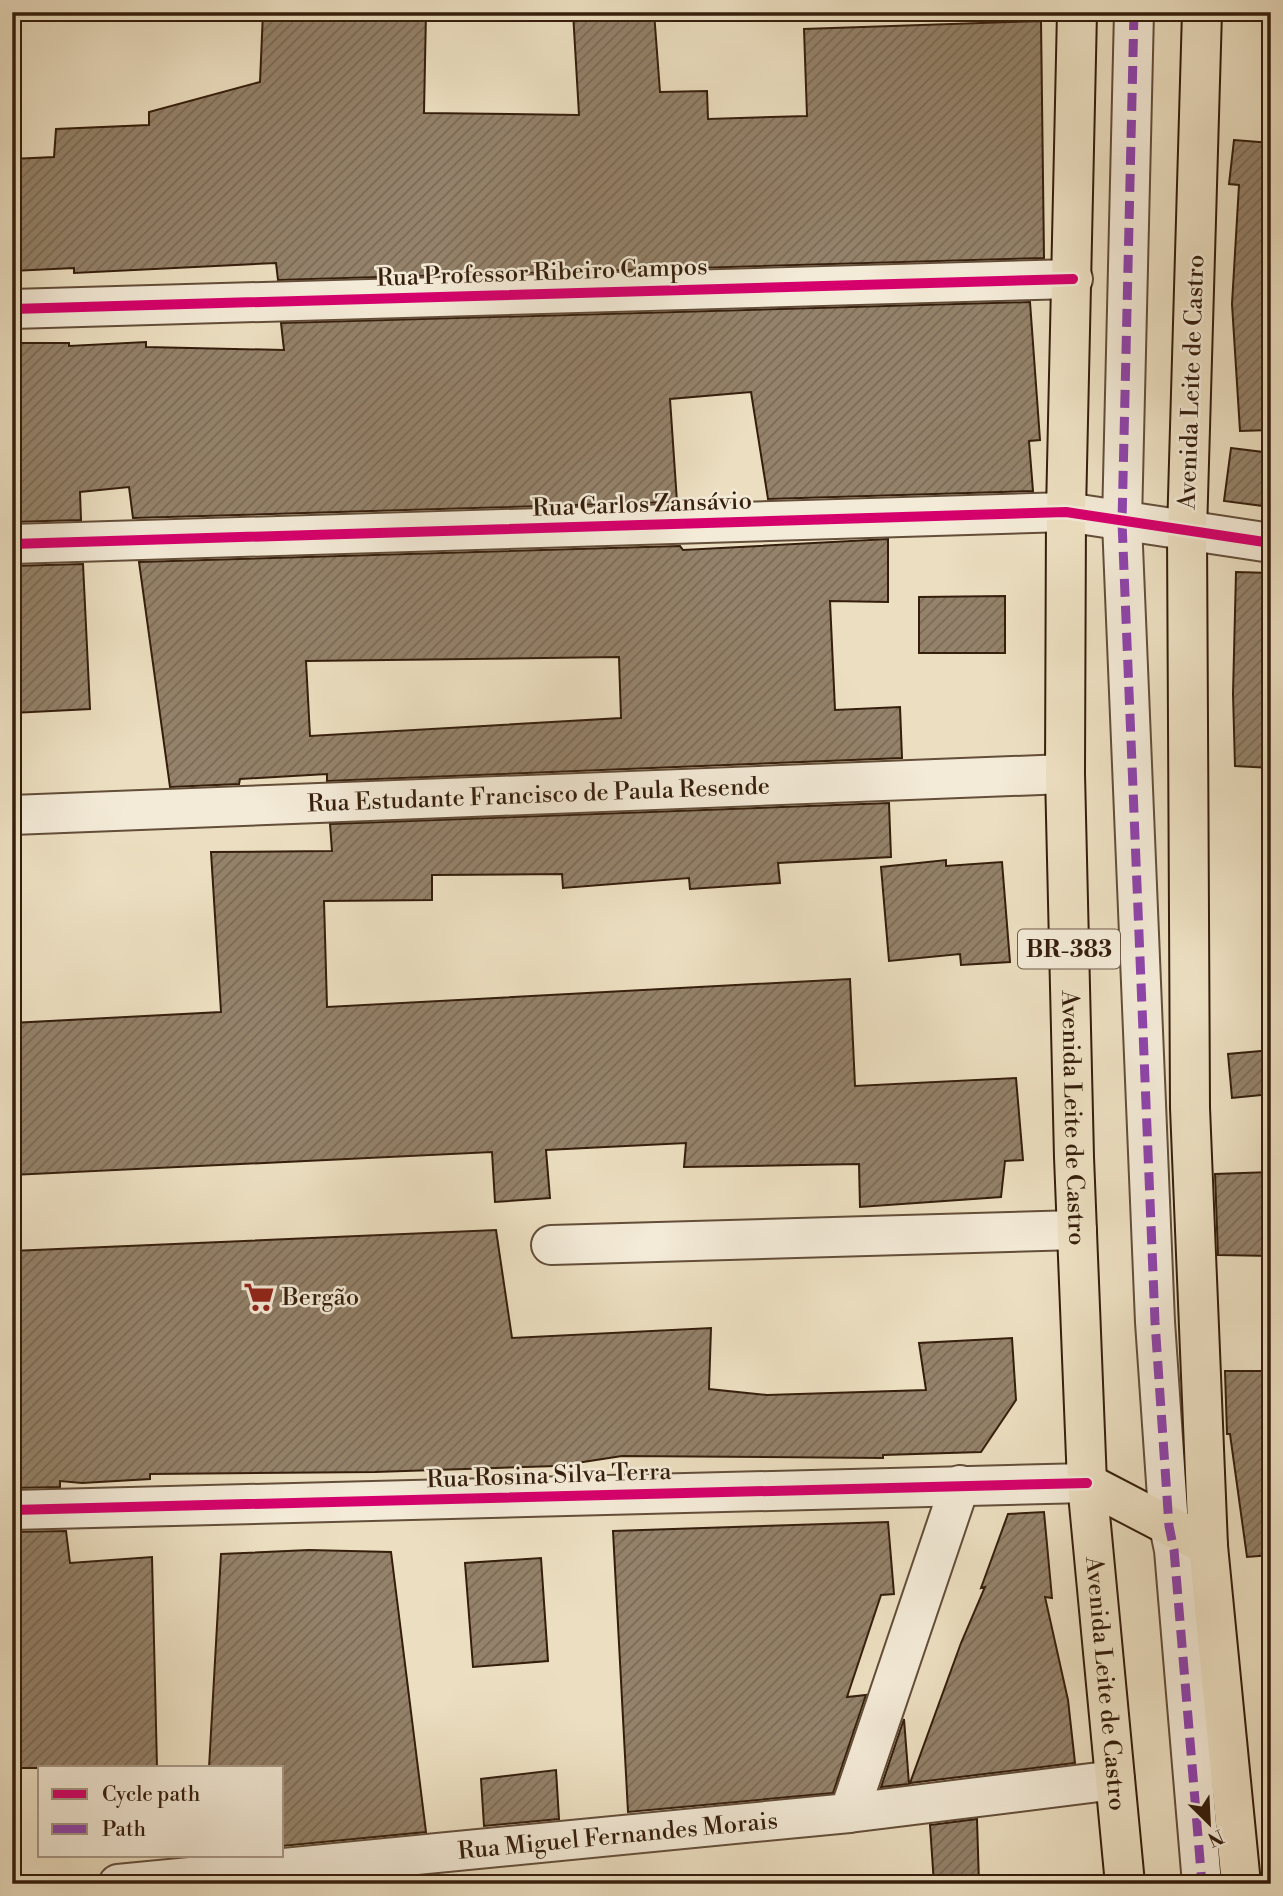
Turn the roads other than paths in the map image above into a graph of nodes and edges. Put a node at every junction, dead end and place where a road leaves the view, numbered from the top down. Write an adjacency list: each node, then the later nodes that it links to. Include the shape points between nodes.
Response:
1 (1077, 12): 4 (highway, Avenida Leite de Castro / BR-383)
2 (1134, 12): 7 (street)
3 (1202, 12): 8 (highway, Avenida Leite de Castro)
4 (1073, 279): 5 (street, Rua Professor Ribeiro Campos); 6 (highway, Avenida Leite de Castro / BR-383)
5 (12, 309)
6 (1066, 512): 7 (street, Rua Carlos Zansávio); 10 (street, Rua Carlos Zansávio); 11 (highway, Avenida Leite de Castro / BR-383)
7 (1122, 522): 8 (street, Rua Carlos Zansávio); 18 (street, via 1154,1308)
8 (1187, 532): 9 (street, Rua Carlos Zansávio); 19 (highway, Avenida Leite de Castro, via 1190,1108)
9 (1271, 543)
10 (12, 544)
11 (1065, 774): 12 (street, Rua Estudante Francisco de Paula Resende); 13 (highway, Avenida Leite de Castro / BR-383)
12 (12, 815)
13 (1077, 1230): 14 (street); 15 (highway, Avenida Leite de Castro / BR-383)
14 (551, 1245)
15 (1087, 1483): 16 (street, Rua Rosina Silva Terra); 18 (highway); 20 (highway, Avenida Leite de Castro / BR-383)
16 (960, 1485): 17 (street, Rua Rosina Silva Terra); 21 (street)
17 (12, 1510)
18 (1169, 1526): 19 (highway); 24 (street)
19 (1208, 1546): 25 (highway, Avenida Leite de Castro)
20 (1115, 1780): 21 (street, Rua Miguel Fernandes Morais); 23 (highway, Avenida Leite de Castro / BR-383)
21 (849, 1813): 22 (street, Rua Miguel Fernandes Morais)
22 (118, 1884)
23 (1125, 1884)
24 (1202, 1884)
25 (1241, 1884)

